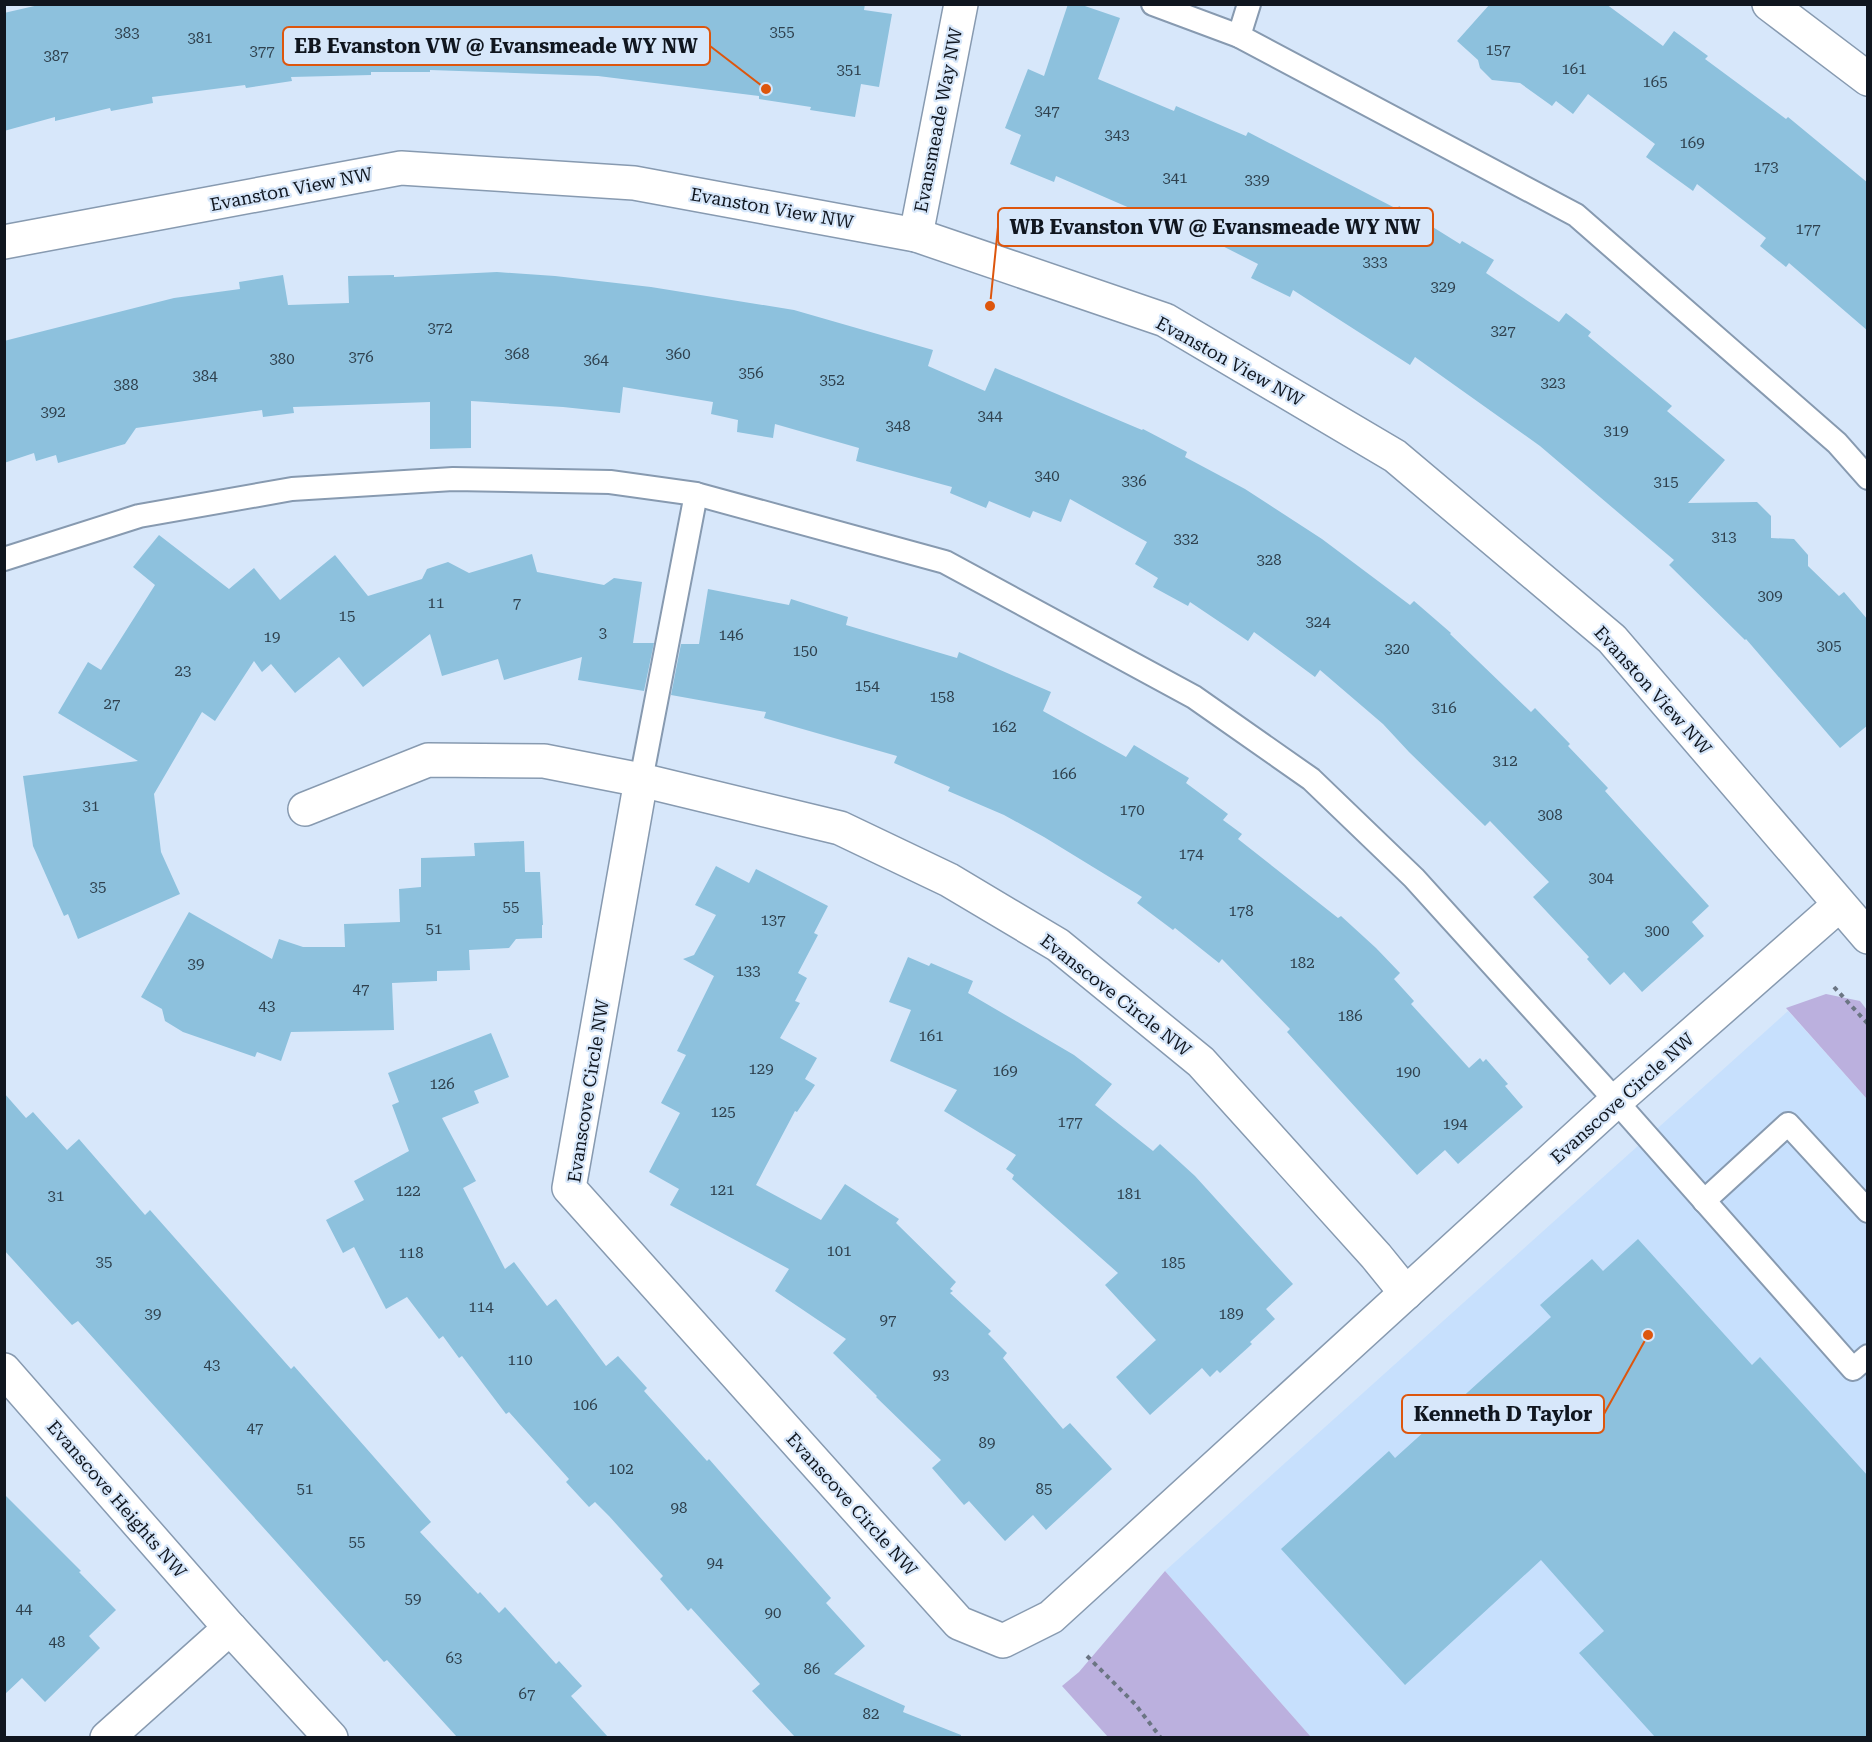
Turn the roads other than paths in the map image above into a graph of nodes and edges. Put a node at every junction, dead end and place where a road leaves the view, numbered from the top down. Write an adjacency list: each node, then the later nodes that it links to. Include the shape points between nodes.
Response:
1 (961, 4): 7 (street, Evansmeade Way NW)
2 (1153, 4): 5 (lane)
3 (1249, 4): 5 (lane)
4 (1769, 4): 6 (street)
5 (1239, 36): 9 (lane, via 1576,215 1837,443)
6 (1868, 79)
7 (916, 234): 8 (street, Evanston View NW, via 634,183 401,168); 14 (street, Evanston View NW, via 1165,321 1395,456 1612,639)
8 (4, 242)
9 (1868, 478)
10 (696, 494): 11 (lane, via 610,482 464,479 292,489 139,516); 12 (lane); 16 (lane, via 945,562 1194,697 1311,779 1414,878)
11 (4, 559)
12 (641, 780): 13 (street, via 544,761 428,760); 19 (street, Evanscove Circle NW, via 840,828 949,880 1058,945 1201,1062); 19 (street, Evanscove Circle NW, via 569,1188 959,1623 1003,1641 1051,1617)
13 (305, 810)
14 (1839, 905): 15 (street, Evanston View NW); 16 (street, Evanscove Circle NW)
15 (1868, 937)
16 (1616, 1101): 17 (lane); 19 (street, Evanscove Circle NW)
17 (1704, 1201): 18 (lane, via 1788,1124); 20 (lane, via 1853,1369)
18 (1868, 1212)
19 (1406, 1293)
20 (1868, 1356)
21 (4, 1370): 22 (street, Evanscove Heights NW)
22 (230, 1628): 23 (street); 24 (street, Evanscove Heights NW)
23 (107, 1737)
24 (331, 1737)

